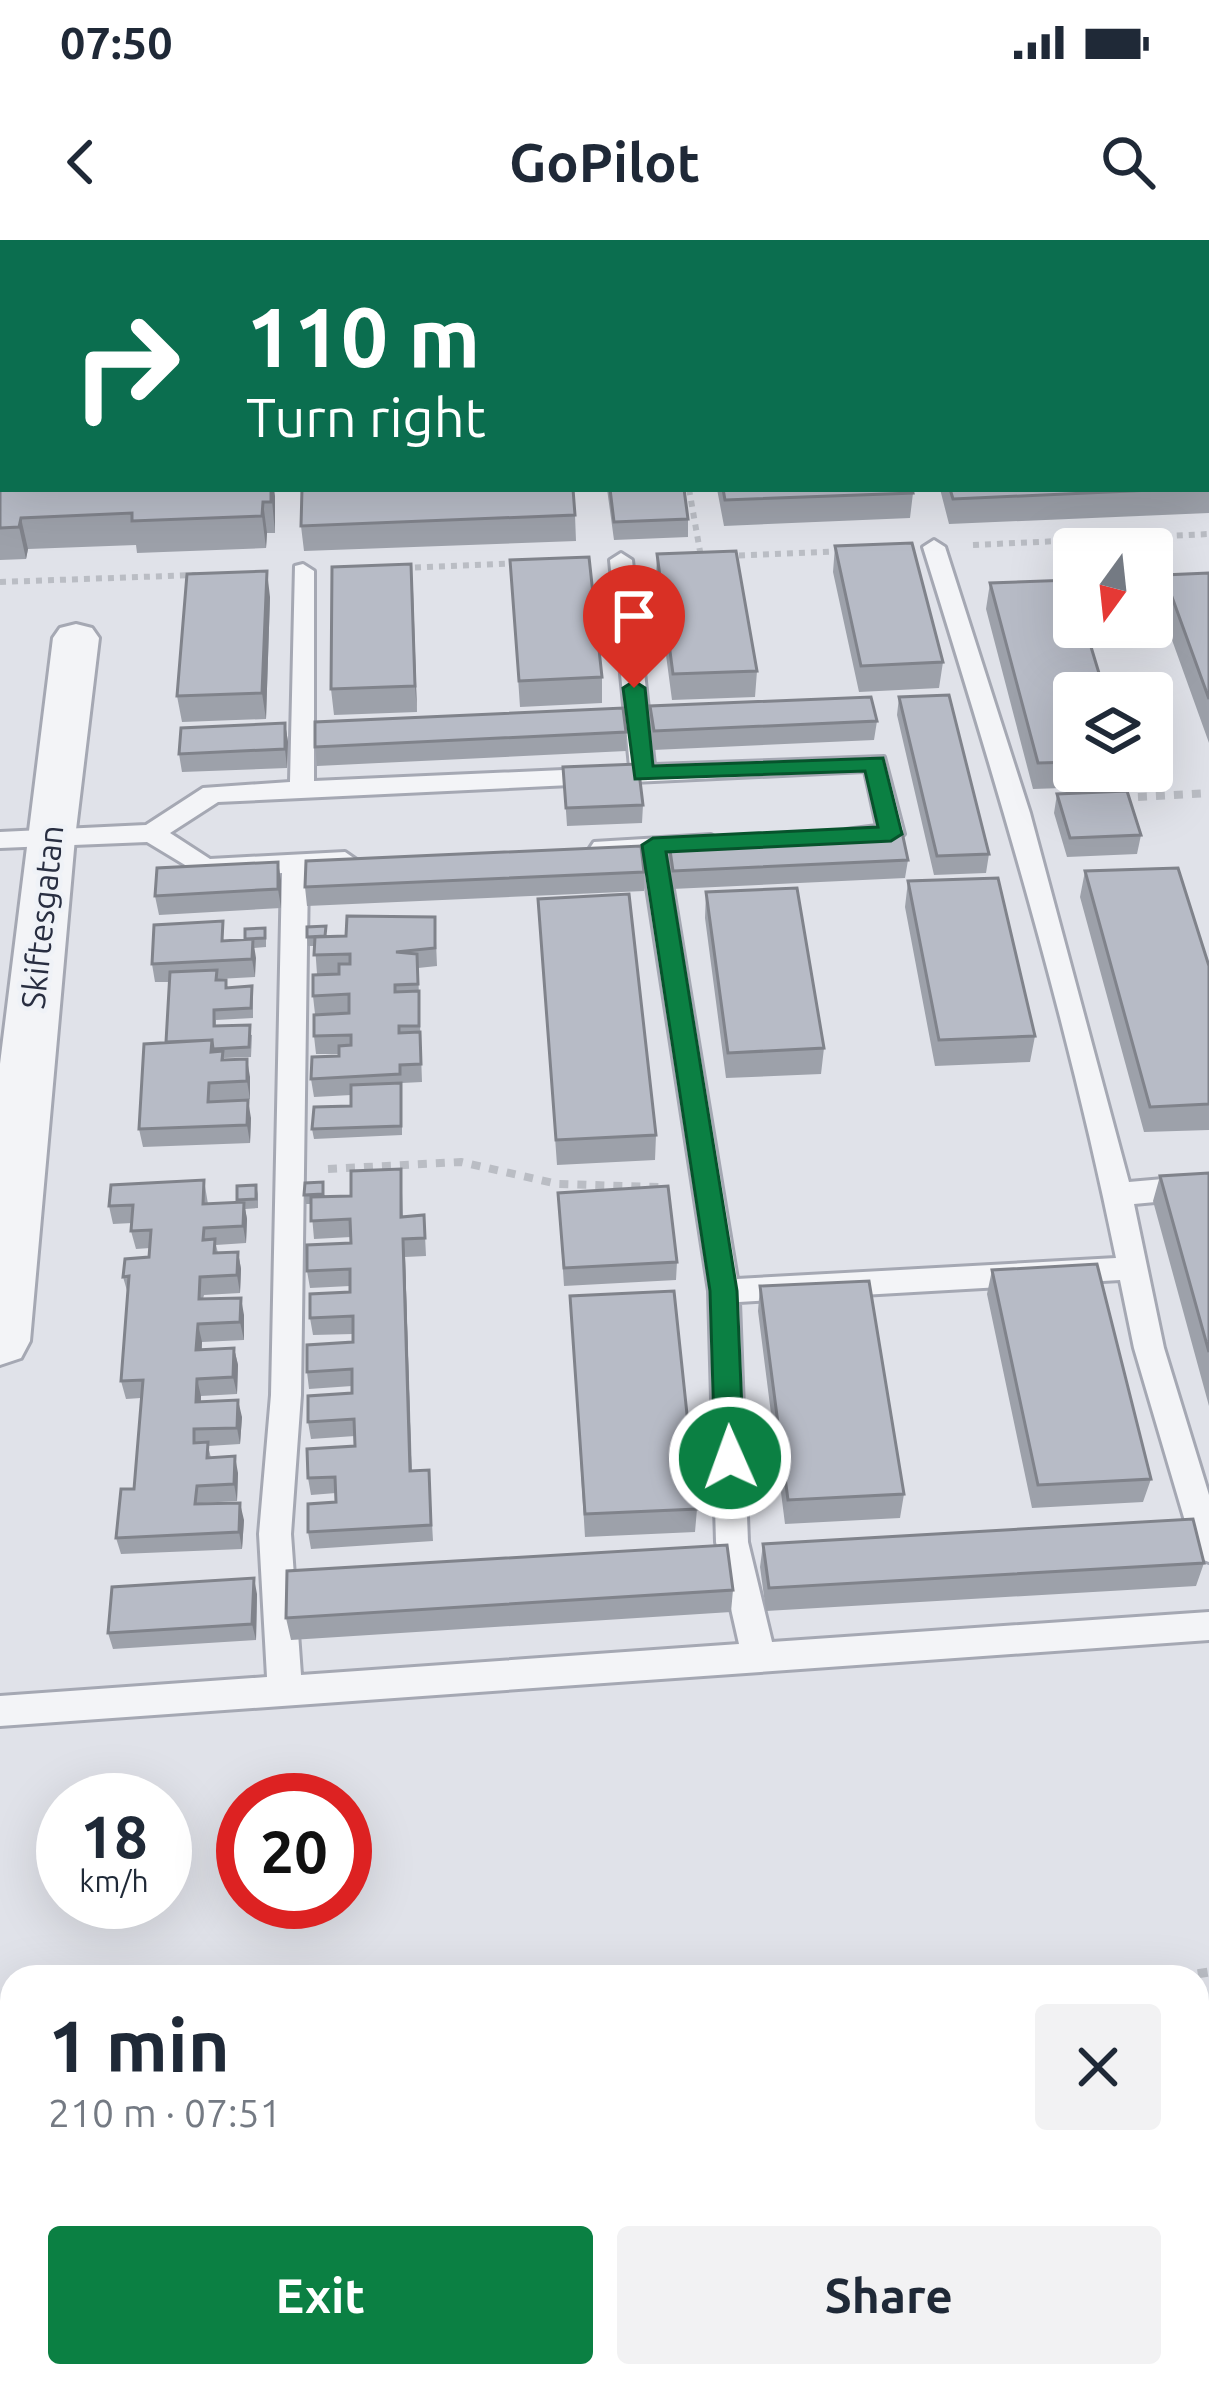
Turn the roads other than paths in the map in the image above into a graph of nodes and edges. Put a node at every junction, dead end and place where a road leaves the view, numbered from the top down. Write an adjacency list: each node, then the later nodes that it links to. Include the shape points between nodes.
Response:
1 (934, 547): 16 (lane, via 1018,813)
2 (622, 560): 5 (lane)
3 (303, 571): 6 (lane)
4 (76, 638): 9 (street, Skiftesgatan)
5 (643, 774): 6 (lane); 8 (lane, via 875,763 891,834)
6 (302, 790): 7 (lane, via 212,794)
7 (152, 833): 9 (lane); 14 (lane, via 205,868)
8 (820, 837)
9 (25, 839): 19 (street, Skiftesgatan)
10 (748, 841): 11 (lane)
11 (653, 845): 12 (lane); 18 (lane)
12 (582, 849)
13 (366, 860): 14 (lane)
14 (295, 863): 23 (lane, via 286,1395 275,1534)
15 (1209, 1186): 16 (lane)
16 (1118, 1194): 17 (lane)
17 (1133, 1268): 18 (lane); 20 (lane)
18 (724, 1291): 22 (lane, via 732,1542)
19 (0, 1340)
20 (1209, 1548)
21 (1209, 1626): 22 (lane)
22 (759, 1658): 23 (lane)
23 (285, 1691): 24 (lane)
24 (0, 1711)

